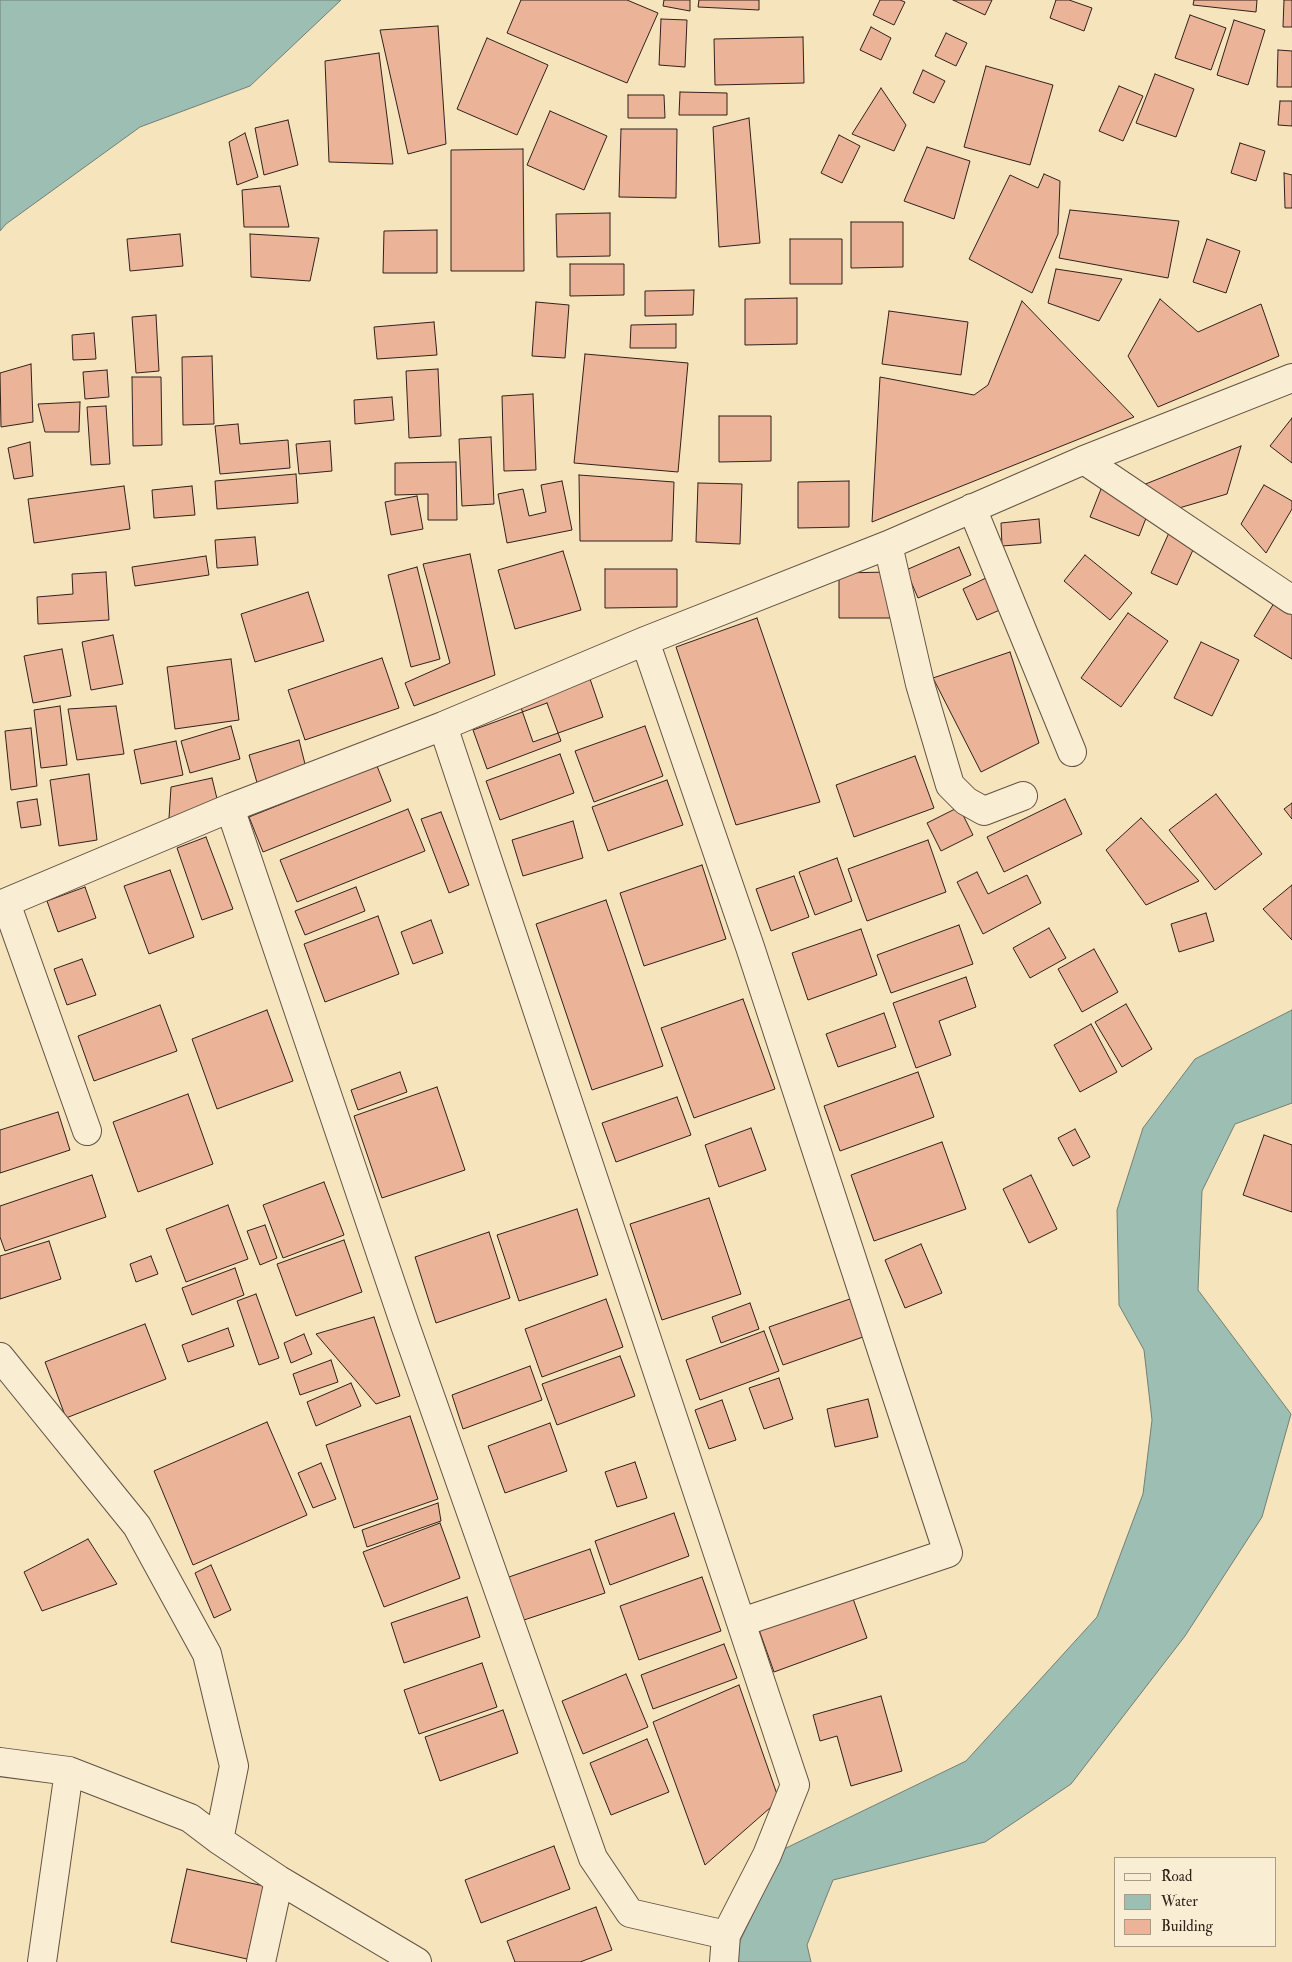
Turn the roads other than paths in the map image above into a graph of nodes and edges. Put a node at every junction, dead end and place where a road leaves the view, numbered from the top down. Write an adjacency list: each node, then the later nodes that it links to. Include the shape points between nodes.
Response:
1 (1292, 378): 2 (street)
2 (1084, 460): 3 (street); 5 (street)
3 (972, 508): 4 (street); 8 (street)
4 (888, 545): 6 (street); 9 (street, via 920,684 950,785 966,801 984,811)
5 (1292, 600)
6 (645, 641): 7 (street); 14 (street, via 753,957 948,1553)
7 (443, 726): 10 (street); 14 (street)
8 (1072, 752)
9 (1023, 796)
10 (230, 808): 11 (street); 19 (street, via 402,1316 593,1858 630,1913)
11 (3, 904): 12 (street)
12 (87, 1131)
13 (0, 1356): 17 (street, via 137,1526 208,1654 234,1766)
14 (742, 1622): 19 (street, via 795,1785 767,1855)
15 (0, 1762): 16 (street)
16 (69, 1771): 17 (street, via 190,1818); 20 (street)
17 (219, 1840): 18 (street)
18 (279, 1880): 21 (street); 22 (street)
19 (726, 1935): 23 (street)
20 (42, 1962)
21 (261, 1962)
22 (417, 1962)
23 (724, 1962)

